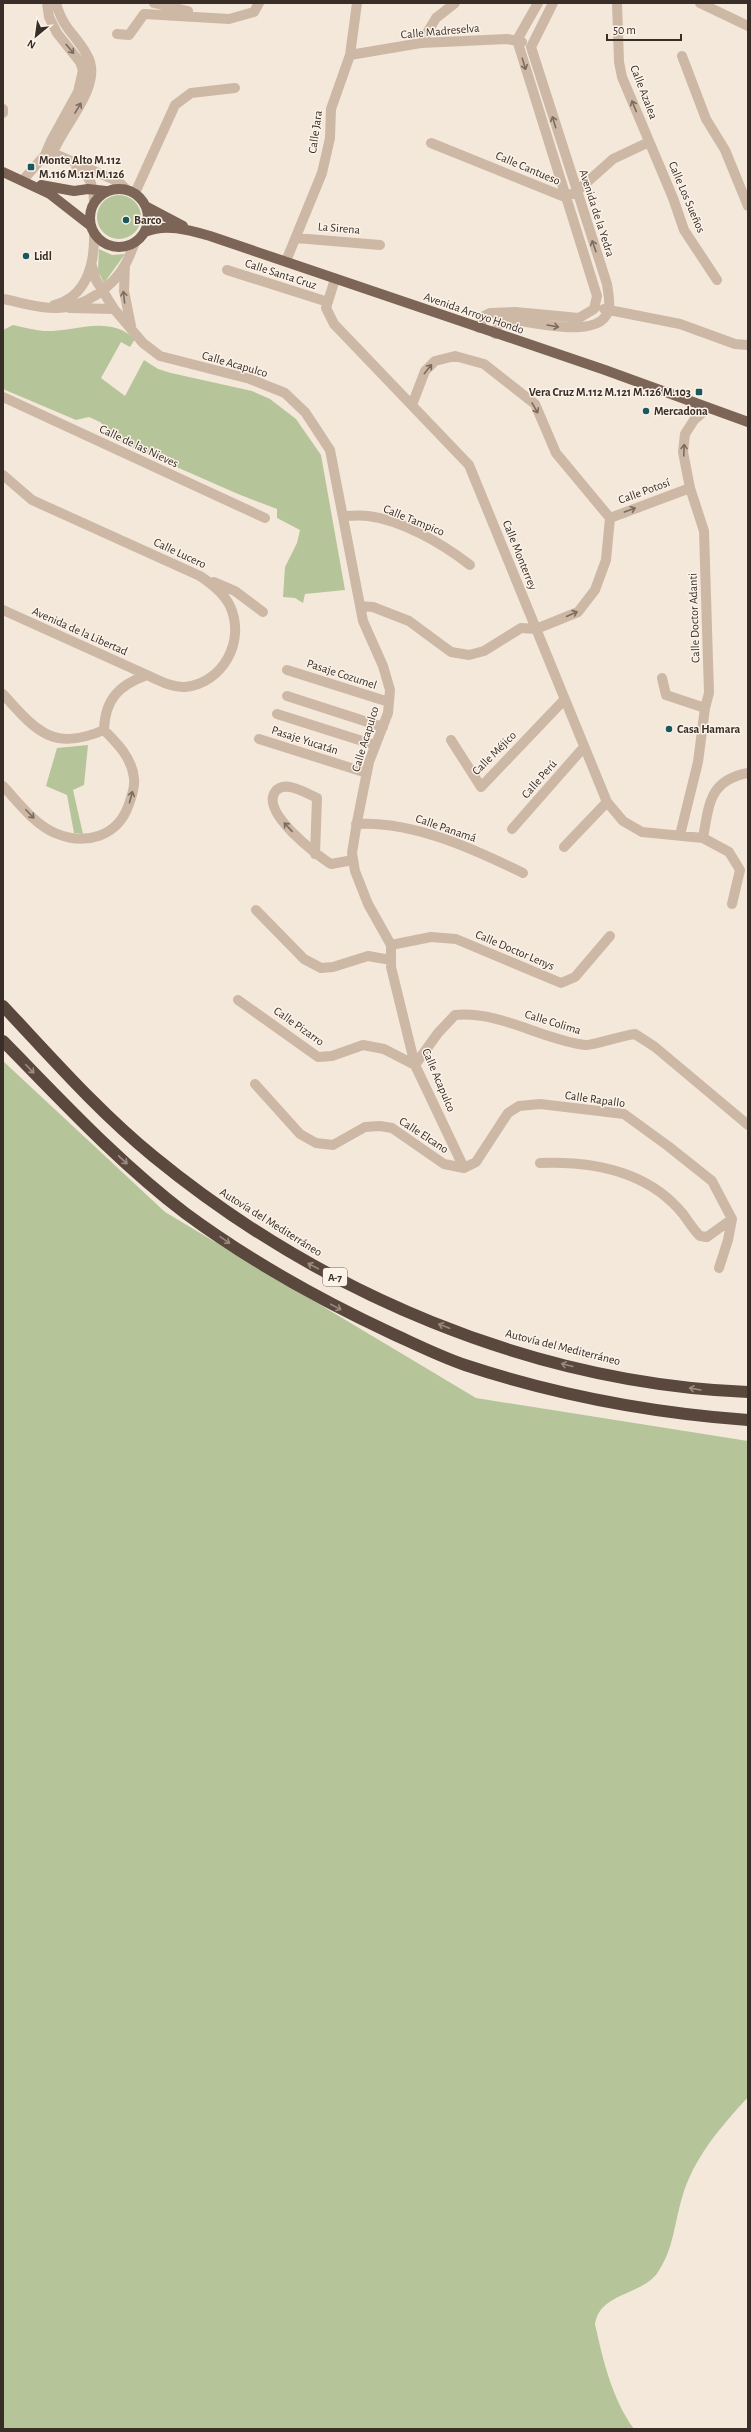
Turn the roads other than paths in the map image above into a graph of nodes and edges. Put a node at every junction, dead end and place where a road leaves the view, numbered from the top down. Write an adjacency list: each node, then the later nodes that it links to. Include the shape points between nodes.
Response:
1 (47, 3): 24 (street, one-way to 24, via 49,17 57,33 80,62 83,70 78,92)
2 (56, 3): 29 (street, one-way to 2, via 119,182 54,155 58,142 85,98 90,76 88,56 61,20)
3 (154, 3): 11 (street)
4 (259, 3): 11 (street, via 254,12)
5 (357, 3): 17 (street, Calle Jara)
6 (455, 3): 15 (street, via 436,18)
7 (538, 3): 14 (street)
8 (553, 3): 16 (street)
9 (617, 3): 23 (street, Calle Azalea, one-way to 9, via 622,76 619,62)
10 (700, 3): 12 (street)
11 (229, 19): 13 (street, via 144,14 129,35)
12 (748, 26)
13 (117, 34)
14 (517, 40): 15 (street, Calle Madreselva); 16 (street, Calle Madreselva); 31 (street, one-way to 31)
15 (421, 43): 17 (street, Calle Madreselva)
16 (531, 47): 30 (street, Avenida de la Yedra, one-way to 16)
17 (350, 55): 38 (street, Calle Jara, via 331,109 330,138 322,174)
18 (682, 56): 33 (street, via 706,119 725,150)
19 (235, 88): 29 (street, via 190,93 175,105)
20 (3, 109): 21 (street)
21 (3, 113)
22 (431, 142): 31 (street, Calle Cantueso)
23 (649, 142): 30 (street, Calle Cantueso, via 613,159); 46 (street, Calle Los Sueños, via 684,230)
24 (45, 155): 26 (street); 27 (street, via 84,172)
25 (3, 172): 26 (main road)
26 (23, 180): 27 (main road, via 74,191); 35 (main road, via 50,194)
27 (94, 189): 28 (main road); 32 (street)
28 (106, 191): 29 (main road); 32 (main road)
29 (131, 191): 34 (main road)
30 (576, 192): 31 (street, Calle Cantueso); 54 (street, Avenida de la Yedra, one-way to 30, via 607,284)
31 (564, 197): 53 (street, via 597,296)
32 (94, 201): 35 (main road, via 90,213)
33 (748, 206)
34 (146, 207): 36 (main road, Avenida Arroyo Hondo); 37 (main road, via 148,219)
35 (92, 230): 39 (main road, via 99,239 113,247 128,246); 43 (street)
36 (190, 230): 37 (main road, Avenida Arroyo Hondo, via 172,227 154,228); 41 (main road, Avenida Arroyo Hondo)
37 (145, 232): 39 (main road)
38 (296, 238): 40 (street, La Sirena); 41 (street, Calle Jara)
39 (135, 242): 42 (street)
40 (380, 245)
41 (286, 262): 45 (main road, Avenida Arroyo Hondo)
42 (125, 265): 47 (street); 57 (street, one-way to 42, via 124,291)
43 (92, 266): 47 (street, Calle Acapulco); 50 (street, via 82,287 70,298 55,305)
44 (227, 270): 49 (street, Calle Santa Cruz)
45 (334, 279): 49 (street, Calle Monterrey); 58 (main road, Avenida Arroyo Hondo)
46 (717, 280)
47 (102, 290): 51 (street); 52 (street, Calle Acapulco)
48 (3, 299): 50 (street)
49 (328, 302): 62 (street, Calle Monterrey, via 326,308 334,324)
50 (38, 305): 51 (street)
51 (68, 308): 52 (street)
52 (114, 309): 57 (street, Calle Acapulco)
53 (594, 309): 54 (street); 58 (street, via 579,318 515,312 490,313 481,320)
54 (609, 309): 55 (street); 56 (street)
55 (627, 315): 56 (street); 60 (street, via 680,324 735,344)
56 (603, 320): 59 (street, one-way to 56, via 498,324 505,319 568,328 587,327)
57 (131, 328): 67 (street, Calle Acapulco, via 143,343 160,356 250,379 285,393 305,412 330,450)
58 (479, 328): 59 (main road, Avenida Arroyo Hondo)
59 (495, 334): 63 (main road, Avenida Arroyo Hondo, via 605,370)
60 (748, 345)
61 (3, 397): 68 (street, Calle de las Nieves)
62 (412, 405): 69 (street, one-way to 69, via 425,371 435,361 455,356 484,364 535,404 556,453); 75 (street, Calle Monterrey, via 469,465)
63 (708, 408): 64 (main road, Avenida Arroyo Hondo); 66 (street, Calle Doctor Adanti, one-way to 63, via 683,452 685,434 694,420)
64 (748, 422)
65 (3, 475): 71 (street, Calle Lucero, via 32,500)
66 (690, 488): 69 (street, Calle Potosí, one-way to 66); 83 (street, Calle Doctor Adanti, via 704,531 709,693)
67 (343, 516): 70 (street, Calle Tampico, via 368,516 397,525 444,545); 72 (street, Calle Acapulco)
68 (265, 518)
69 (610, 518): 75 (street, Calle Potosí, one-way to 69, via 578,612 595,590 606,560)
70 (470, 565)
71 (200, 576): 74 (street, via 235,591); 77 (street, Calle Lucero, via 222,594 230,606 236,632 230,656 213,677 184,687)
72 (360, 606): 75 (street, Calle Potosí, via 373,607 409,621 451,652 469,655 484,651 521,628); 82 (street, Calle Acapulco, via 363,621 383,666 390,690)
73 (3, 610): 77 (street, Avenida de la Libertad)
74 (263, 612)
75 (536, 629): 81 (street, Calle Monterrey)
76 (287, 670): 82 (street, Pasaje Cozumel)
77 (147, 675): 86 (street, via 132,681 113,697 107,706)
78 (662, 678): 83 (street, via 666,695)
79 (3, 694): 86 (street, via 30,722 50,737 66,740 84,738)
80 (287, 696): 85 (street)
81 (564, 700): 88 (street, Calle Méjico, via 481,787); 90 (street, Calle Monterrey)
82 (389, 702): 85 (street, Calle Acapulco)
83 (705, 708): 97 (street, Calle Doctor Adanti, via 698,762)
84 (277, 714): 89 (street)
85 (383, 727): 89 (street, Calle Acapulco)
86 (104, 730): 93 (street, one-way to 86, via 37,821 55,833 93,839 107,834 127,811 133,794 134,777 128,759)
87 (259, 738): 92 (street, Pasaje Yucatán)
88 (450, 740)
89 (375, 745): 92 (street, Calle Acapulco)
90 (584, 747): 94 (street, Calle Monterrey); 96 (street, Calle Perú)
91 (748, 773): 98 (street, via 736,776 715,789)
92 (367, 774): 95 (street, Calle Acapulco)
93 (3, 786)
94 (607, 802): 97 (street, Calle Monterrey, via 623,821 642,832); 99 (street)
95 (356, 824): 101 (street, Calle Acapulco); 102 (street, Calle Panamá, via 376,823 402,827 480,853)
96 (512, 829)
97 (680, 835): 98 (street, Calle Monterrey)
98 (703, 838): 103 (street, via 728,852 740,870)
99 (564, 847)
100 (316, 854): 100 (street, one-way to 100, via 285,825 272,805 272,798 277,790 283,787 293,788 317,798); 101 (street, via 331,864)
101 (353, 860): 106 (street, Calle Acapulco, via 368,904)
102 (523, 873)
103 (732, 904)
104 (256, 910): 107 (street, via 304,959 321,968 368,956)
105 (610, 936): 106 (street, Calle Doctor Lenys, via 575,977 561,983 456,939 430,937)
106 (391, 945): 107 (street, Calle Acapulco)
107 (391, 960): 111 (street, Calle Acapulco)
108 (238, 1000): 111 (street, Calle Pizarro, via 318,1057 332,1056 363,1045 384,1049)
109 (3, 1006): 118 (highway, Autovía del Mediterráneo / A-7, one-way to 109, via 702,1390 589,1371 524,1355 420,1318 360,1290 285,1250 221,1208 153,1156 66,1074)
110 (3, 1041): 119 (highway, A-7, one-way to 119, via 77,1117 184,1212 296,1286 354,1316 463,1364 566,1394 703,1417)
111 (415, 1065): 113 (street, Calle Colima, via 438,1033 455,1015 474,1013 498,1018 550,1038 587,1046 618,1036 635,1034 655,1047); 115 (street, Calle Acapulco)
112 (255, 1084): 115 (street, Calle Elcano, via 300,1134 316,1143 333,1145 365,1127 392,1128 444,1164)
113 (748, 1125)
114 (540, 1163): 116 (street, via 573,1162 600,1166 631,1176 653,1187 683,1214 700,1236 707,1237)
115 (464, 1168): 116 (street, Calle Rapallo, via 476,1162 508,1113 519,1106 540,1104 624,1114 712,1181)
116 (732, 1218): 117 (street)
117 (719, 1268)
118 (748, 1392)
119 (748, 1420)

